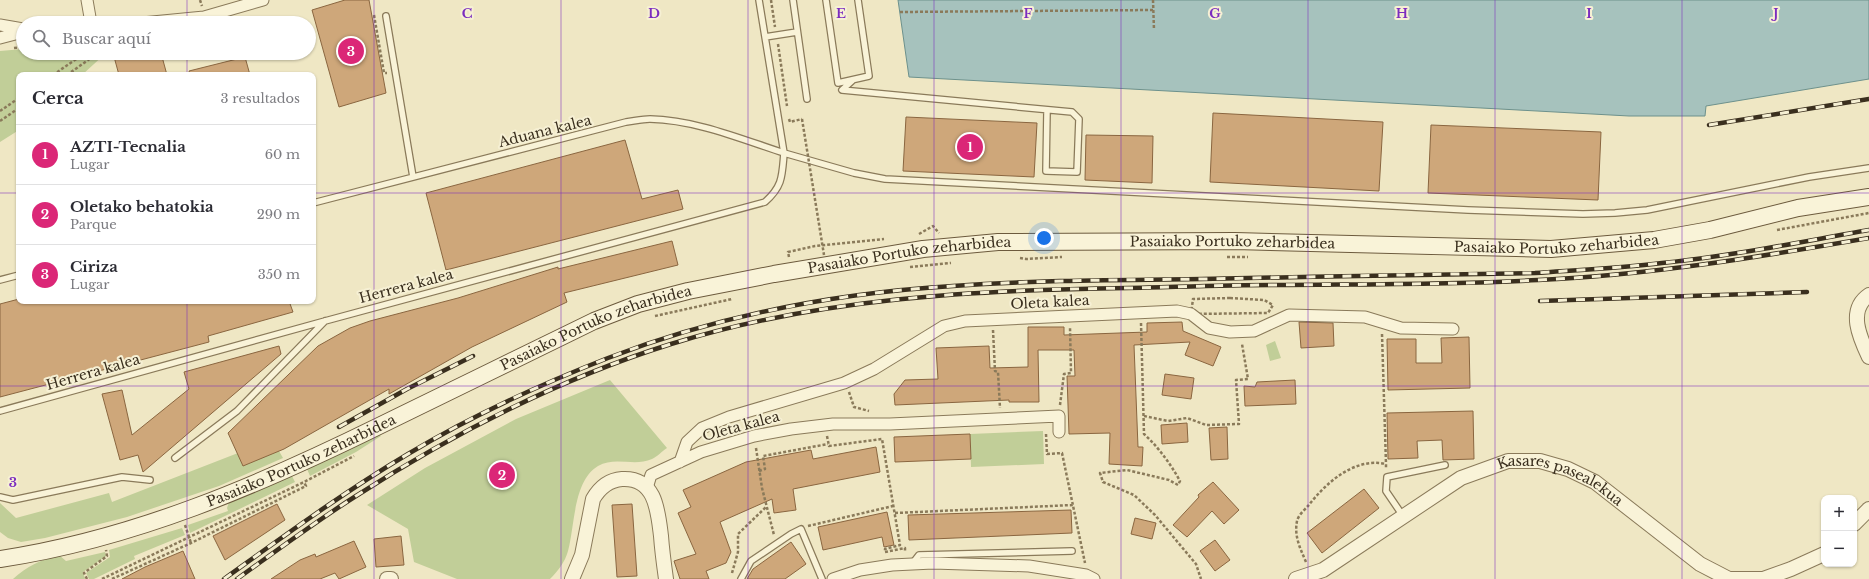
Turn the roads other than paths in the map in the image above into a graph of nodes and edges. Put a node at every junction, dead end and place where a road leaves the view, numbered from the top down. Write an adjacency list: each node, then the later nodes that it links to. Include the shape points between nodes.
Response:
1 (87, 0): 7 (street)
2 (263, 0): 8 (street)
3 (759, 0): 14 (lane, Herrera kalea)
4 (793, 0): 13 (lane)
5 (826, 0): 16 (lane, via 838,83)
6 (858, 0): 16 (lane, via 869,76)
7 (90, 16)
8 (204, 16)
9 (386, 16): 21 (lane)
10 (0, 25): 11 (street)
11 (16, 28)
12 (16, 32): 15 (street)
13 (797, 32): 14 (lane); 17 (lane)
14 (765, 37): 19 (lane, Herrera kalea)
15 (0, 38)
16 (853, 80): 18 (lane, via 842,90)
17 (807, 99)
18 (1047, 111): 18 (lane, via 1072,112 1079,119 1077,172 1046,171)
19 (784, 153): 20 (lane, Aduana kalea, via 854,173 917,182 1583,214 1647,210 1809,177); 21 (lane, Aduana kalea, via 707,128 649,119 626,122); 27 (lane, Herrera kalea, via 782,177 776,192 765,202)
20 (1869, 168)
21 (413, 177): 23 (lane, Aduana kalea)
22 (1869, 197): 43 (main road, Pasaiako Portuko zeharbidea, via 1798,208 1710,230 1654,240 1551,249 1227,241 998,242 923,249 774,274 638,304 594,321 297,466 218,499 94,539)
23 (316, 202)
24 (16, 276): 25 (lane)
25 (0, 280)
26 (1869, 295): 29 (street, via 1863,299 1856,318)
27 (325, 320): 30 (lane, Herrera kalea); 32 (lane, via 237,411)
28 (1453, 329): 33 (street, Oleta kalea, via 1401,328 1365,317 1289,315 1254,330 1230,332 1209,328 1192,314 1177,311 965,321 944,326 874,369 844,383 729,417 702,428 687,442)
29 (1869, 357)
30 (0, 411)
31 (1059, 432): 33 (street, Oleta kalea, via 1059,416 890,424 833,424 754,436 701,452)
32 (175, 458)
33 (680, 462): 36 (street, Oleta kalea, via 651,475)
34 (1445, 465): 39 (lane, via 1387,477 1386,491)
35 (150, 480): 37 (lane, via 122,477 13,500)
36 (647, 488): 49 (street, via 635,480 617,479 597,492 591,506 582,555); 50 (street, via 656,503)
37 (0, 497)
38 (1869, 509): 40 (street)
39 (1404, 516): 42 (street, Kasares pasealekua, via 1461,478 1508,461 1540,461 1568,469 1595,482 1700,564 1729,579 1763,579); 55 (street, Kasares pasealekua, via 1323,570)
40 (1857, 521)
41 (1072, 551): 44 (lane, via 919,555)
42 (1821, 555)
43 (0, 559)
44 (912, 564): 53 (street, via 860,570); 54 (street, via 1029,566 1086,575)
45 (0, 566): 46 (main road)
46 (0, 571)
47 (387, 579): 48 (street)
48 (390, 579)
49 (572, 579)
50 (666, 579)
51 (741, 579): 52 (lane, via 751,561 802,529)
52 (822, 579)
53 (834, 579)
54 (1094, 579)
55 (1296, 579)

